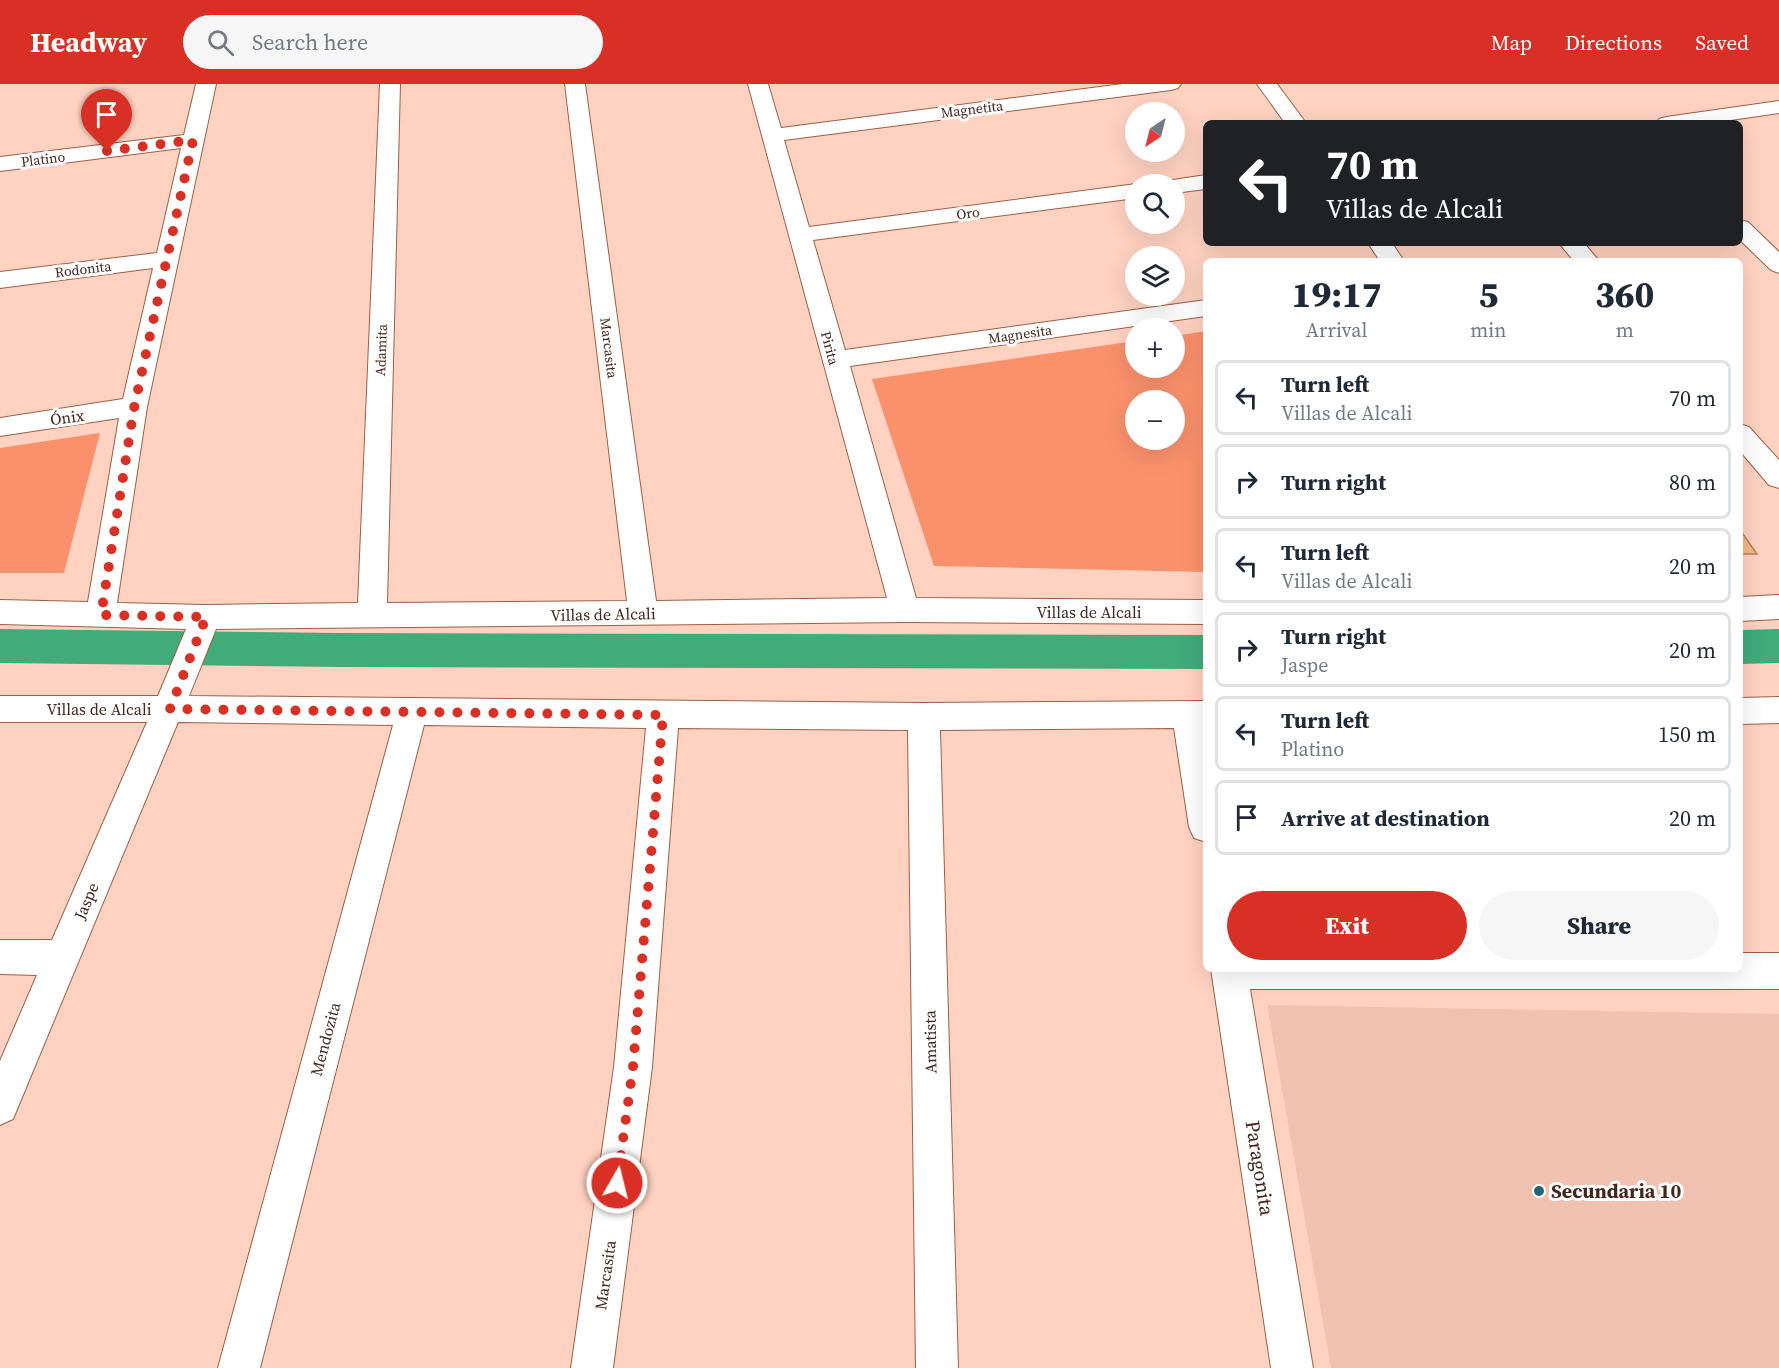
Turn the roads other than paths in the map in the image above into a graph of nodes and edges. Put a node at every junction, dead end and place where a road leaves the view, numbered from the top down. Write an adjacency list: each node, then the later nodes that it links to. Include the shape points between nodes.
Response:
1 (206, 84): 11 (street)
2 (390, 84): 36 (street, Adamita)
3 (575, 84): 34 (street, Marcasita)
4 (758, 84): 10 (street, Pirita)
5 (1171, 84): 10 (street, Magnetita)
6 (1267, 84): 8 (street)
7 (1779, 107): 9 (street)
8 (1294, 120)
9 (1687, 120)
10 (773, 135): 17 (street, Pirita)
11 (193, 140): 12 (street, Platino); 20 (street)
12 (0, 164)
13 (1203, 182): 14 (street)
14 (1185, 185)
15 (1125, 192): 17 (street, Oro)
16 (1743, 230): 21 (street)
17 (800, 235): 24 (street, Pirita)
18 (1574, 246): 19 (street)
19 (1584, 258)
20 (167, 259): 22 (street, Rodonita); 25 (street)
21 (1779, 265)
22 (0, 280)
23 (1203, 308): 24 (street, Magnesita)
24 (834, 360): 31 (street, Pirita)
25 (134, 408): 26 (street, Ónix); 35 (street)
26 (0, 427)
27 (1743, 437): 28 (street)
28 (1779, 478)
29 (1779, 607): 30 (street)
30 (1743, 609)
31 (905, 610): 33 (street, Villas de Alcali); 34 (street, Villas de Alcali)
32 (0, 612): 35 (street, Villas de Alcali)
33 (1203, 612)
34 (643, 613): 36 (street, Villas de Alcali)
35 (101, 615): 37 (street, Villas de Alcali)
36 (372, 617): 37 (street, Villas de Alcali)
37 (204, 623): 38 (street, Jaspe)
38 (172, 702): 39 (street, Villas de Alcali); 41 (street, Villas de Alcali); 48 (street, Jaspe)
39 (0, 709)
40 (1779, 710): 42 (street)
41 (412, 711): 44 (street, Villas de Alcali); 53 (street, Mendozita)
42 (1743, 711)
43 (1197, 714): 45 (street, Villas de Alcali); 46 (street)
44 (663, 715): 45 (street, Villas de Alcali); 54 (street, Marcasita, via 633,1067)
45 (924, 717): 55 (street, Amatista)
46 (1203, 789)
47 (0, 957): 48 (street)
48 (62, 958): 52 (street, Jaspe)
49 (1743, 971): 50 (street)
50 (1779, 971)
51 (1229, 972): 56 (street, Paragonita)
52 (0, 1106)
53 (238, 1368)
54 (592, 1368)
55 (937, 1368)
56 (1292, 1368)

